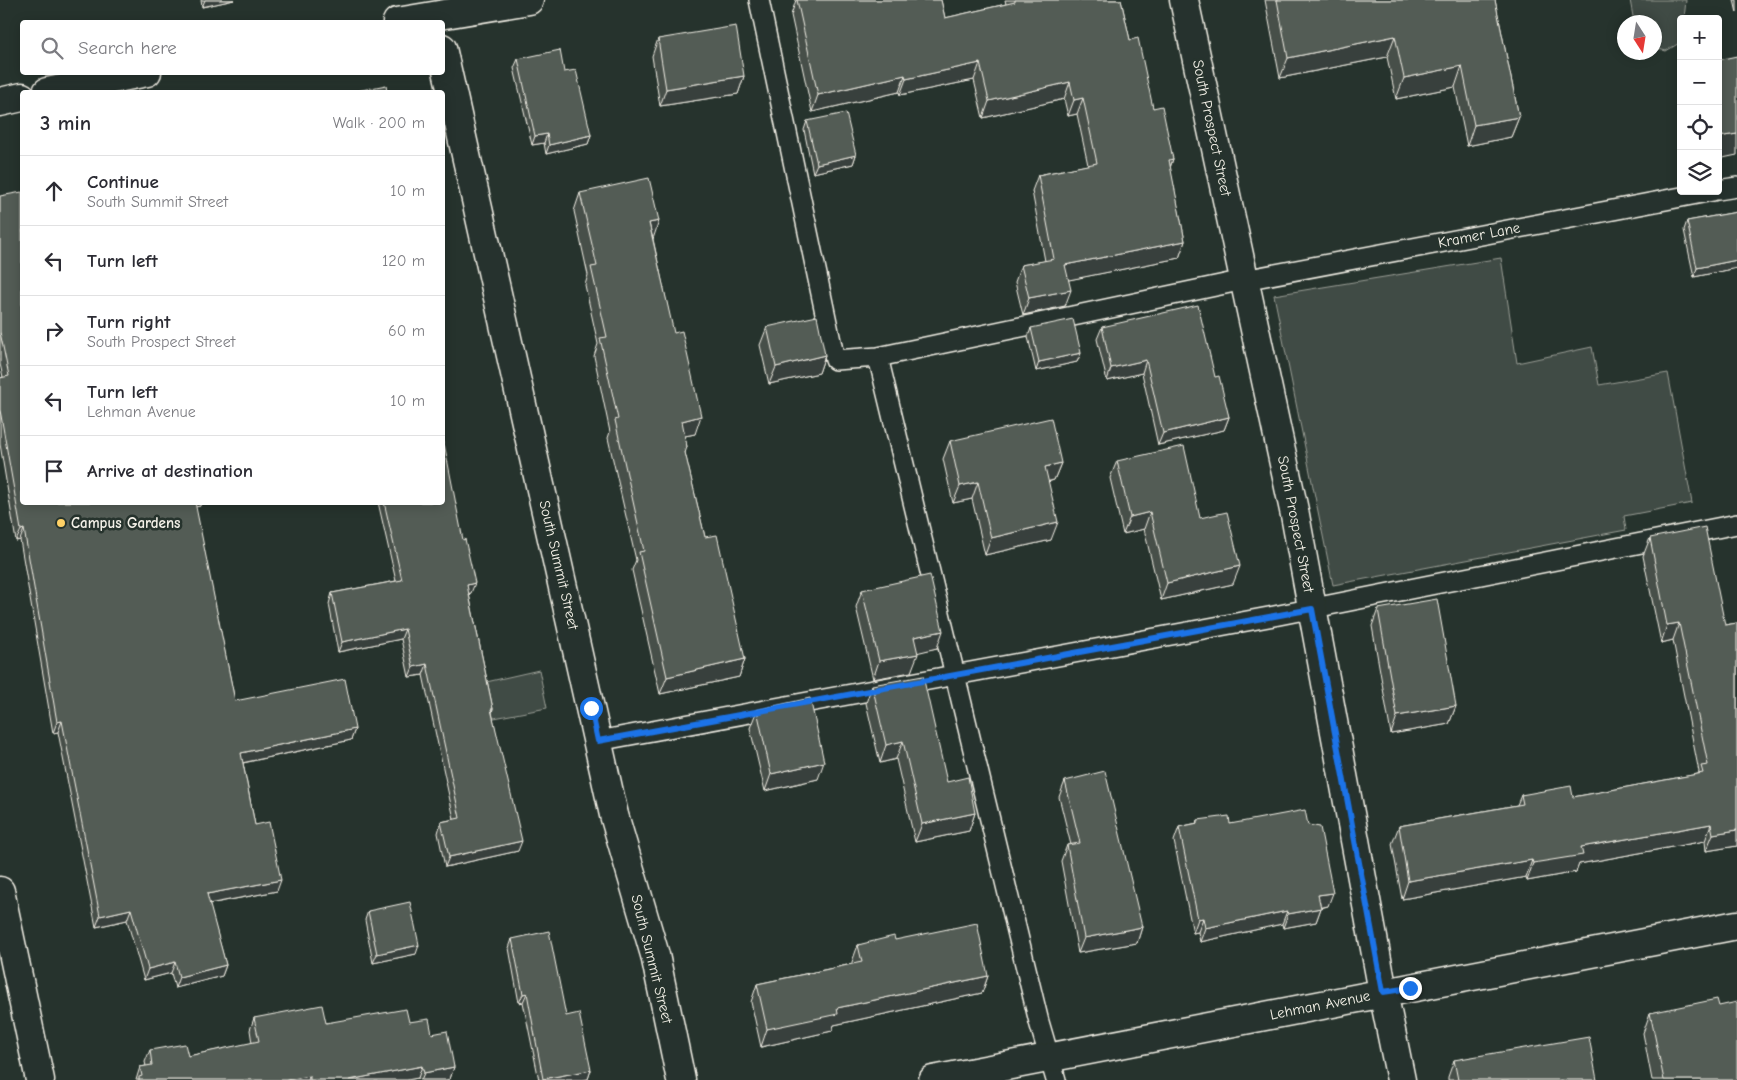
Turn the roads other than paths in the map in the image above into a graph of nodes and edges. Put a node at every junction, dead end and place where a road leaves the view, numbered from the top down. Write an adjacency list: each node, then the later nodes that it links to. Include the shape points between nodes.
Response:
1 (529, 0): 4 (street)
2 (759, 0): 15 (lane, Kramer Lane, via 834,360)
3 (1184, 0): 14 (street, South Prospect Street)
4 (434, 13): 5 (street)
5 (405, 20)
6 (445, 61): 19 (street, South Summit Street)
7 (132, 75): 8 (street)
8 (57, 90)
9 (20, 98): 10 (street)
10 (0, 102)
11 (1737, 187): 12 (lane)
12 (1722, 189)
13 (1692, 195): 14 (lane, Kramer Lane)
14 (1244, 280): 15 (lane, Kramer Lane); 17 (street, South Prospect Street)
15 (878, 357): 18 (lane)
16 (1737, 524): 17 (lane)
17 (1312, 609): 18 (lane); 22 (street, South Prospect Street)
18 (956, 675): 19 (lane); 23 (lane)
19 (598, 741): 25 (street, South Summit Street, via 614,815 654,955)
20 (0, 891): 24 (street)
21 (1737, 925): 22 (street, Lehman Avenue)
22 (1383, 992): 23 (street, Lehman Avenue); 27 (street, South Prospect Street)
23 (1053, 1069): 26 (street, Lehman Avenue)
24 (40, 1080)
25 (680, 1080)
26 (933, 1080)
27 (1402, 1080)

